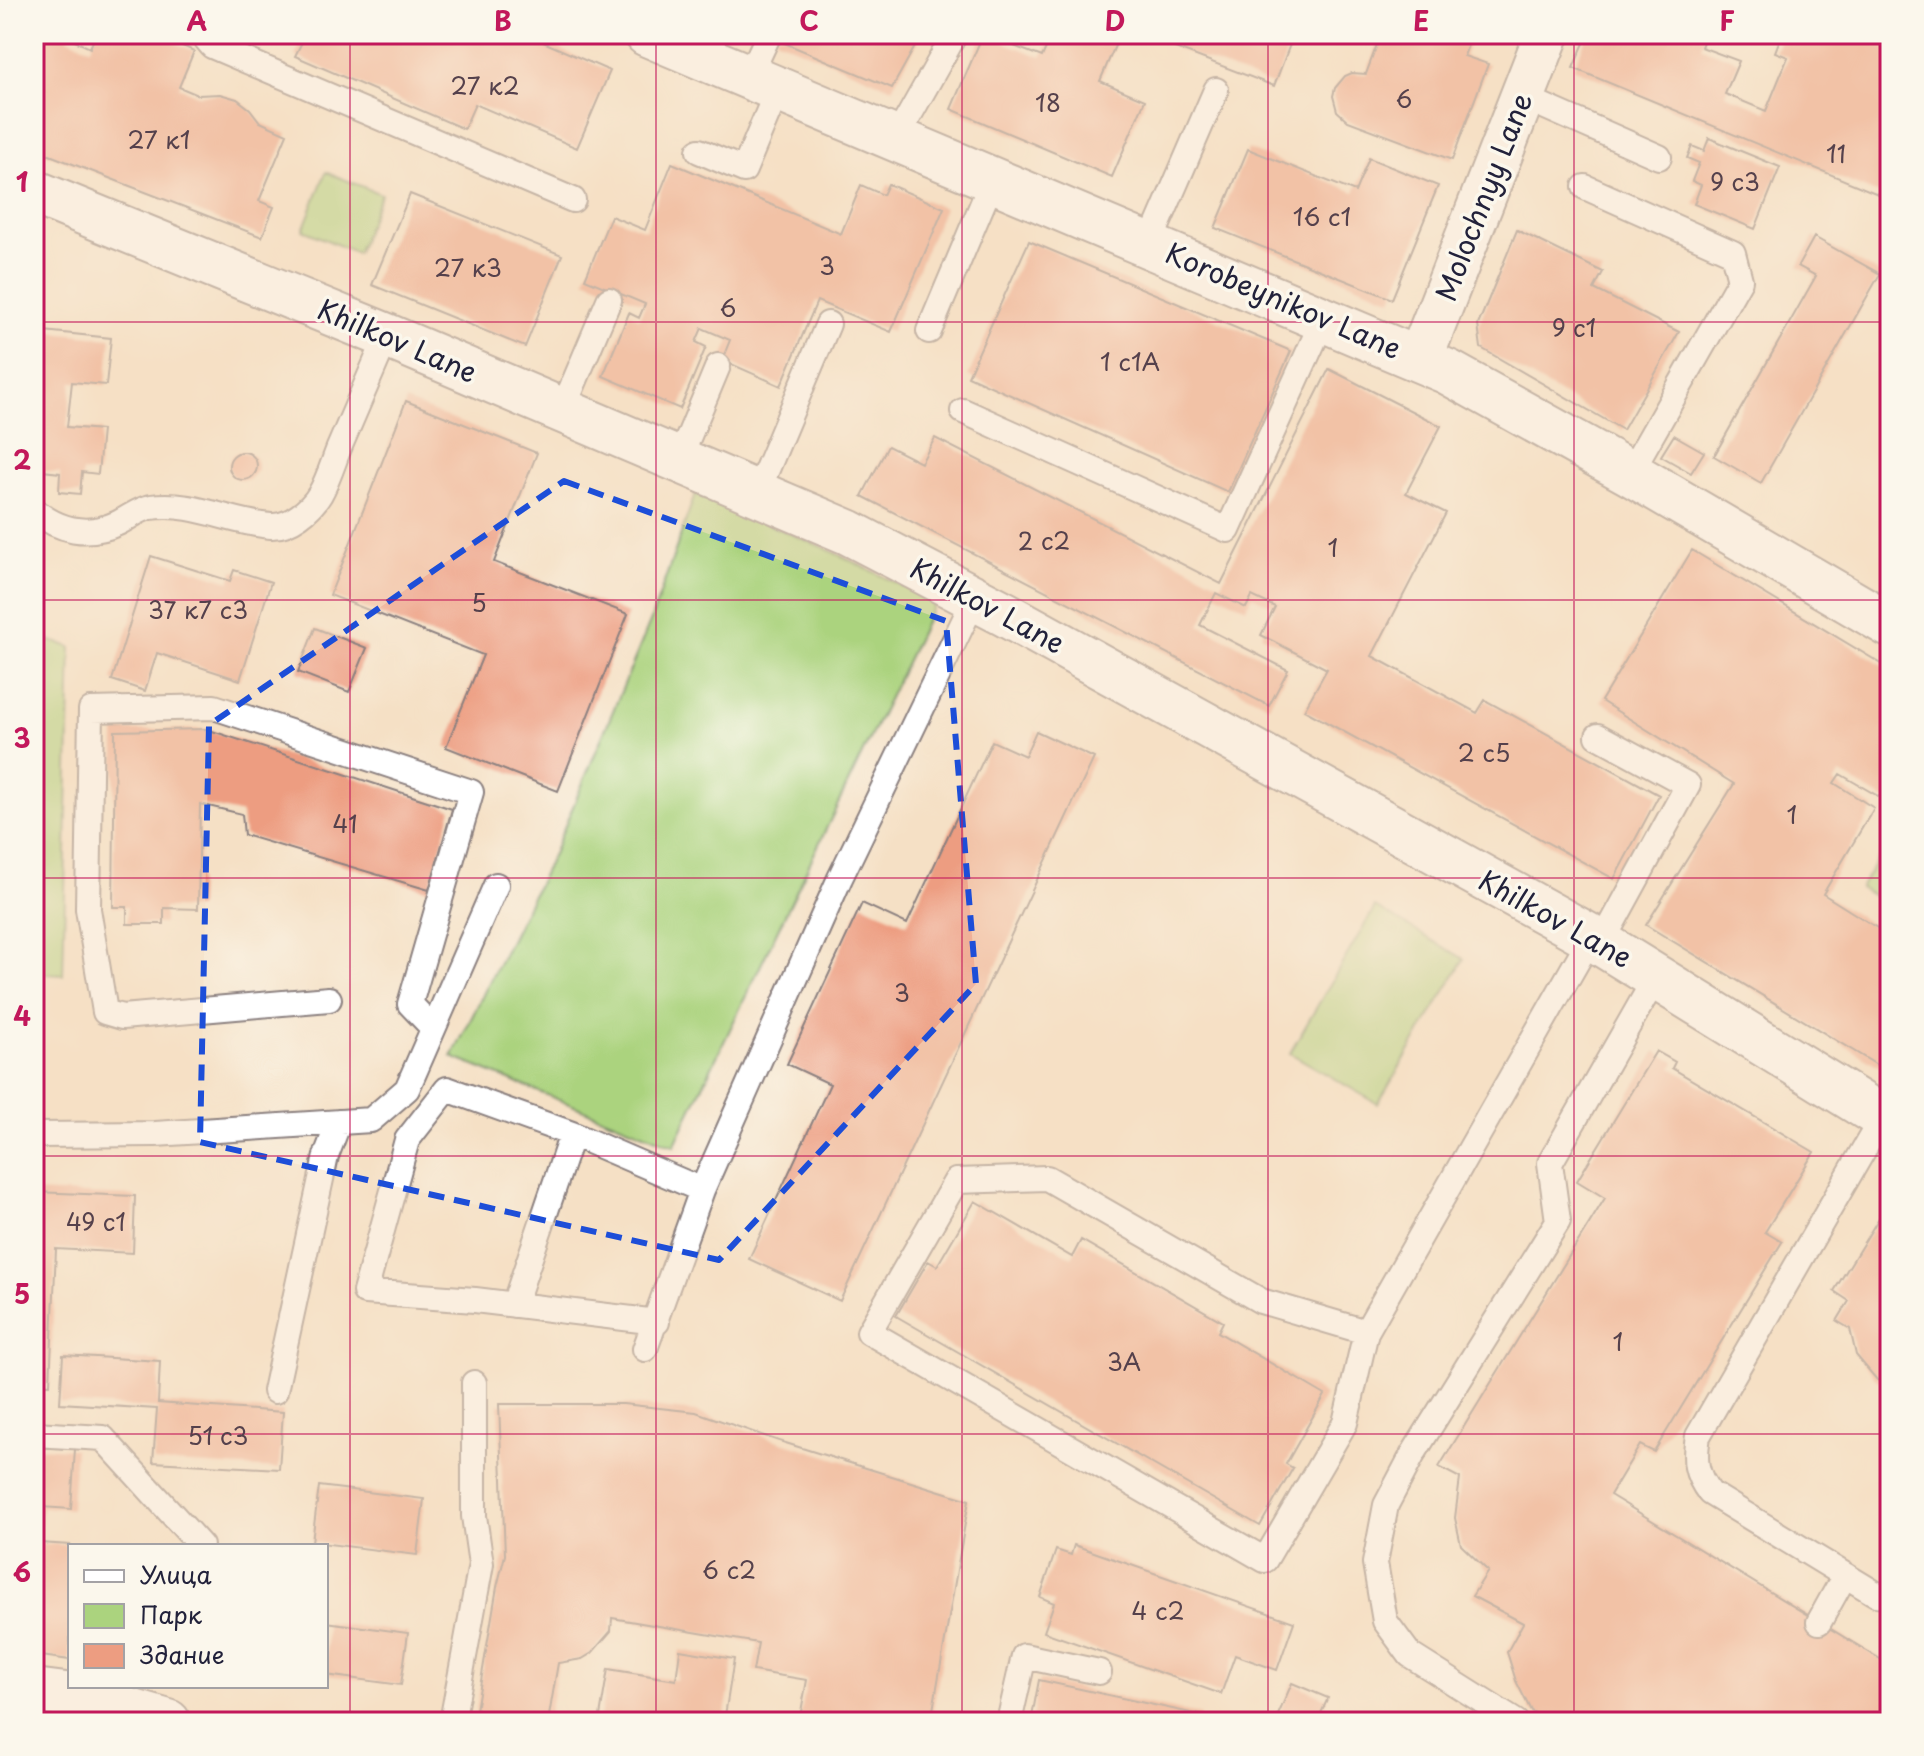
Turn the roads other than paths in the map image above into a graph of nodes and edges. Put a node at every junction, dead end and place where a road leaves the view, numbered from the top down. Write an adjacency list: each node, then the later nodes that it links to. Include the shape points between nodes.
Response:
1 (202, 34): 15 (lane, via 212,46)
2 (647, 34): 6 (street, Korobeynikov Lane)
3 (769, 34): 6 (lane)
4 (955, 34): 9 (lane)
5 (1547, 34): 8 (street, Molochnyy Lane)
6 (764, 83): 9 (street, Korobeynikov Lane); 10 (lane, via 744,170)
7 (1216, 90): 16 (lane)
8 (1523, 97): 11 (lane); 22 (street, Molochnyy Lane)
9 (896, 139): 12 (street, Korobeynikov Lane)
10 (699, 151)
11 (1659, 157)
12 (993, 179): 16 (street, Korobeynikov Lane); 20 (lane)
13 (1585, 187): 27 (lane, via 1733,253 1740,280)
14 (34, 192): 21 (street, Khilkov Lane)
15 (573, 200)
16 (1149, 245): 18 (street, Korobeynikov Lane)
17 (609, 300): 24 (lane)
18 (1324, 318): 22 (street, Korobeynikov Lane); 25 (lane, via 1228,530)
19 (828, 324): 28 (lane)
20 (929, 331)
21 (387, 336): 24 (street, Khilkov Lane); 29 (lane, via 320,494 300,516 277,526 248,524 173,505 146,508 119,523 90,530 67,530)
22 (1420, 359): 27 (street, Korobeynikov Lane)
23 (718, 366): 26 (lane)
24 (562, 411): 26 (street, Khilkov Lane)
25 (963, 411)
26 (679, 460): 28 (street, Khilkov Lane)
27 (1630, 473): 31 (street, Korobeynikov Lane)
28 (757, 493): 30 (street, Khilkov Lane, via 848,532)
29 (34, 510)
30 (975, 598): 34 (street, Khilkov Lane); 42 (lane, via 840,878)
31 (1890, 625)
32 (1598, 736): 34 (lane, via 1688,785)
33 (496, 885): 37 (lane)
34 (1596, 941): 35 (street, Khilkov Lane); 45 (lane)
35 (1656, 977): 38 (street, Khilkov Lane); 59 (lane, via 1550,1163 1558,1221 1413,1454 1386,1505 1375,1563 1385,1621 1410,1655)
36 (329, 999): 37 (lane, via 122,1017 105,1012 88,909 91,710 214,707 471,792 410,1004)
37 (433, 1028): 39 (lane, via 407,1089 371,1120)
38 (1886, 1120): 51 (lane, via 1698,1436 1694,1458 1710,1493)
39 (339, 1122): 41 (lane, via 155,1134); 48 (lane, via 326,1156)
40 (572, 1134): 42 (lane); 43 (lane); 43 (lane, via 447,1089 407,1140 365,1292)
41 (34, 1135)
42 (702, 1190): 44 (lane)
43 (514, 1305): 44 (lane)
44 (657, 1322): 46 (lane)
45 (1366, 1332): 45 (lane, via 1345,1423 1265,1560 869,1332 956,1181 1047,1178 1261,1301)
46 (645, 1349)
47 (474, 1383): 57 (lane, via 474,1516 481,1564)
48 (275, 1391)
49 (34, 1434): 50 (lane, via 103,1438)
50 (199, 1544)
51 (1845, 1575): 52 (lane, via 1876,1594); 53 (lane)
52 (1890, 1596)
53 (1819, 1622)
54 (1099, 1672): 58 (lane, via 1024,1656)
55 (34, 1691): 56 (street, via 81,1697)
56 (168, 1722)
57 (452, 1722)
58 (1009, 1722)
59 (1516, 1722)

